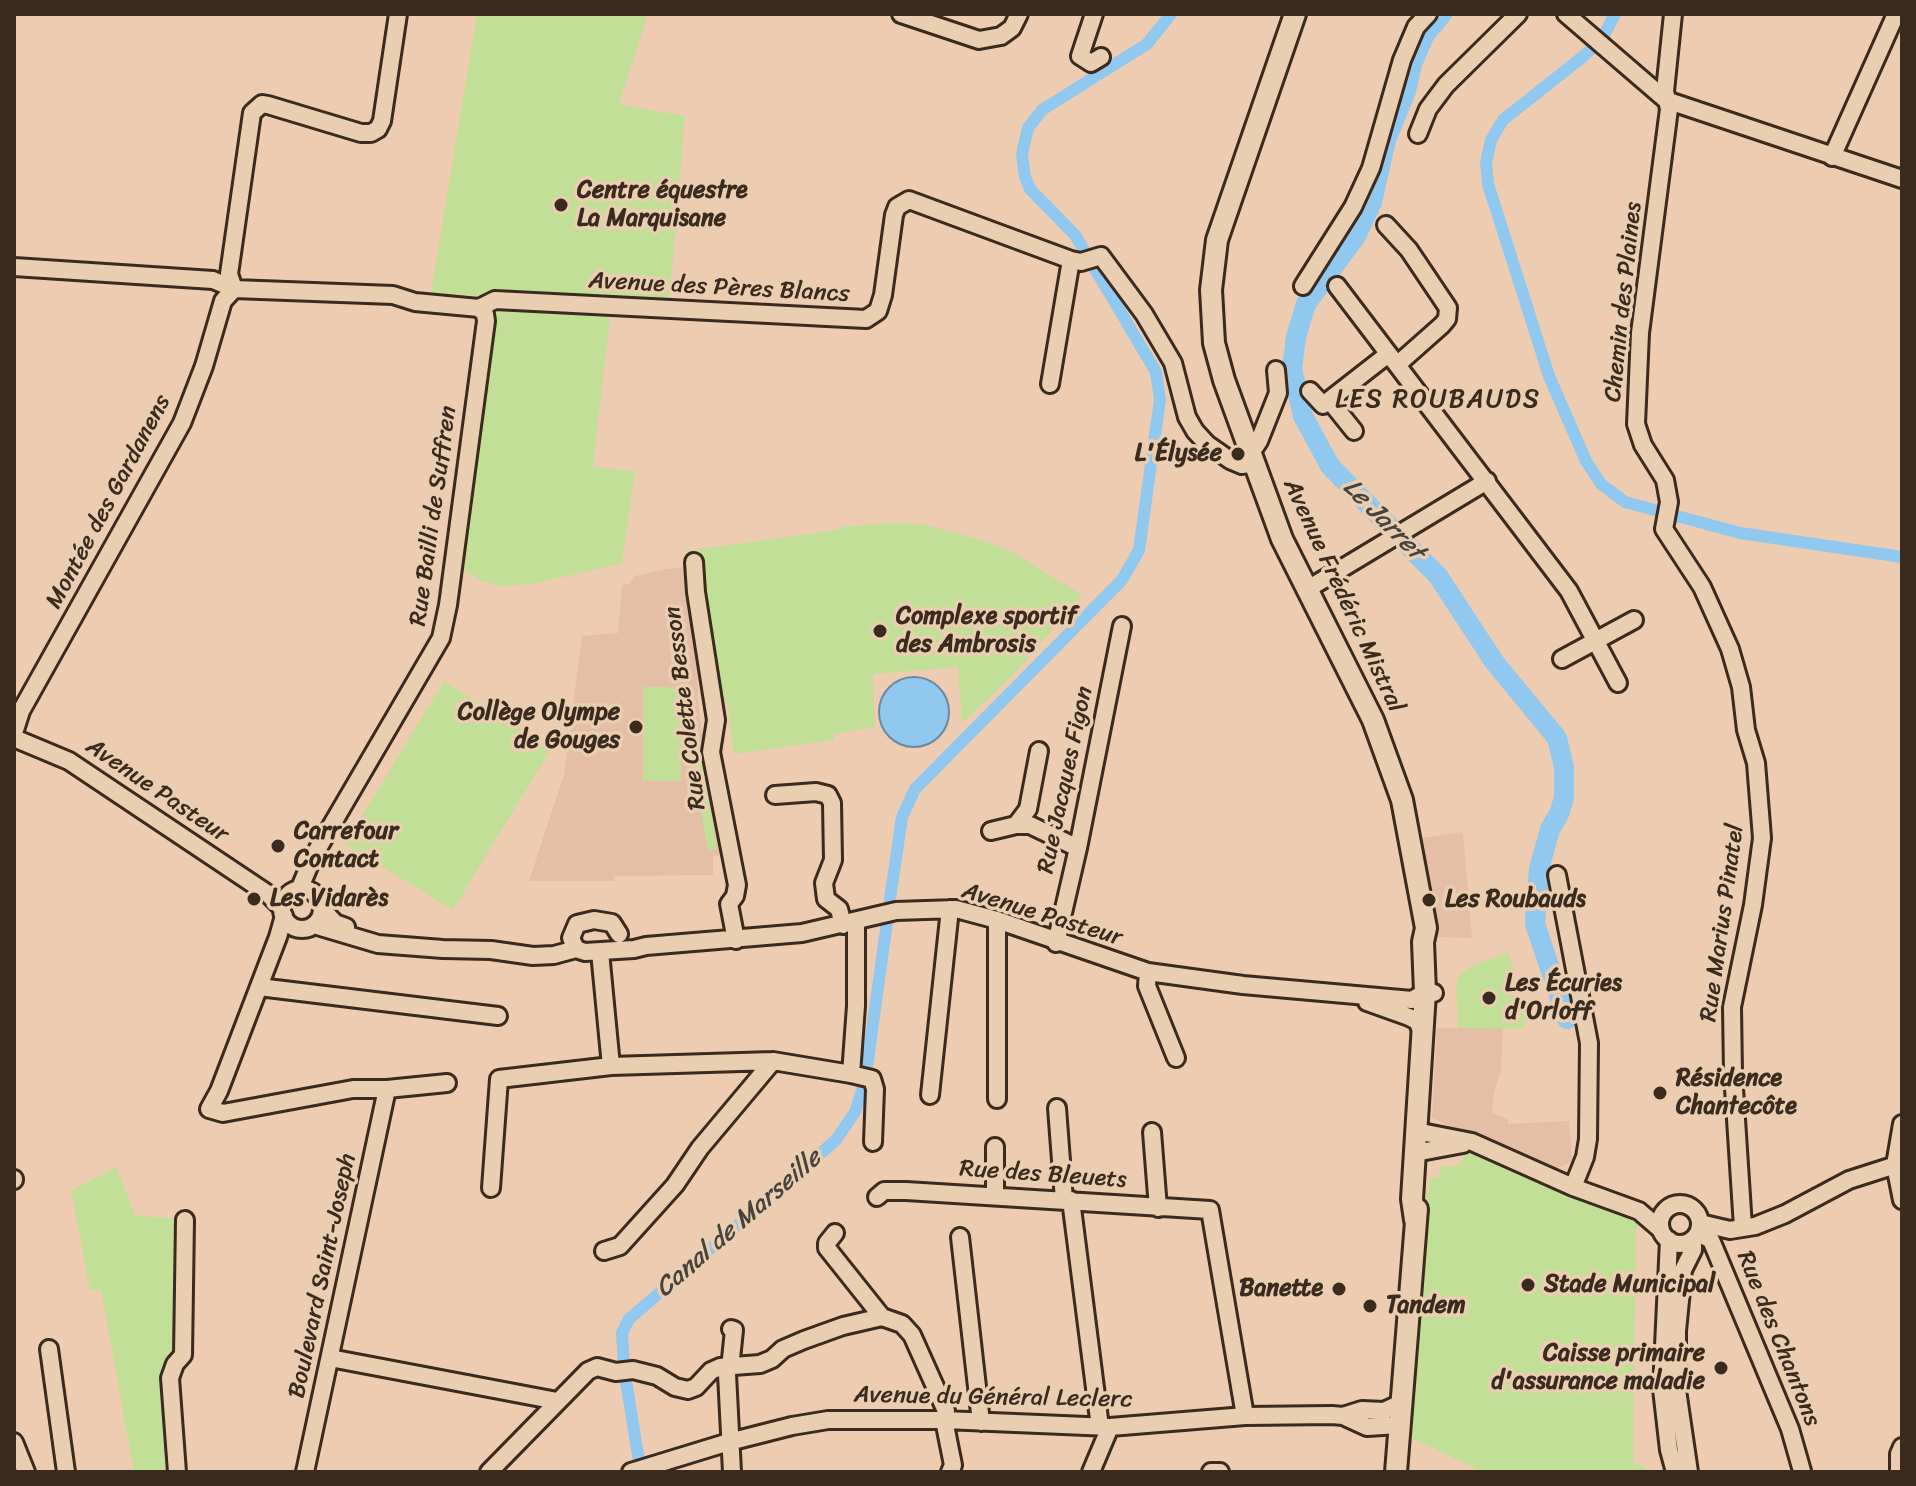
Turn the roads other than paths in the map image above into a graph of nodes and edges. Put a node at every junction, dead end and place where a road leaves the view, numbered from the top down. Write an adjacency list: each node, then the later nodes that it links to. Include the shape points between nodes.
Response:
1 (398, 14): 21 (street, via 378,129 361,133 262,104 252,113 229,274)
2 (901, 14): 3 (street, via 979,40 1001,36)
3 (1019, 14)
4 (1094, 14): 11 (street, via 1080,56 1091,63)
5 (1295, 14): 29 (main road, Avenue Frédéric Mistral, via 1224,216 1213,268 1214,343)
6 (1428, 14): 19 (street, via 1416,27 1402,60 1371,168)
7 (1518, 14): 13 (street, via 1446,85)
8 (1566, 14): 12 (street)
9 (1673, 14): 12 (street, Chemin des Plaines)
10 (1896, 14): 14 (street)
11 (1101, 57)
12 (1666, 100): 14 (street); 31 (street, Chemin des Plaines, via 1664,163 1640,333 1636,424 1665,480)
13 (1418, 134)
14 (1832, 157): 15 (street)
15 (1902, 179)
16 (1386, 225): 23 (street, via 1448,308 1442,325)
17 (1084, 259): 22 (street, Avenue des Pères Blancs, via 909,200 894,215 883,295 878,311 866,319 495,300); 25 (street); 29 (street, Avenue des Pères Blancs, via 1101,256 1106,261 1161,342 1195,431 1230,460 1242,465)
18 (14, 267): 21 (street, Avenue des Pères Blancs, via 213,280)
19 (1303, 286)
20 (1337, 286): 23 (street)
21 (234, 289): 22 (street, Avenue des Pères Blancs, via 393,295); 39 (street, Montée des Gardanens, via 223,301 182,423 21,711)
22 (479, 308): 46 (street, Rue Bailli de Suffren, via 486,321 441,638 313,857)
23 (1392, 360): 27 (street); 30 (street)
24 (1276, 370): 29 (street, via 1278,393)
25 (1050, 384)
26 (1310, 391): 27 (street, via 1318,403)
27 (1330, 401): 28 (street)
28 (1354, 431)
29 (1251, 456): 33 (main road, Avenue Frédéric Mistral)
30 (1487, 481): 33 (street); 36 (street, via 1569,591)
31 (1669, 502): 91 (street, Rue Marius Pinatel, via 1663,523 1702,587 1730,649 1756,763 1762,838 1732,1007)
32 (694, 562): 53 (street, Rue Colette Besson, via 716,720 711,752 737,885 729,904)
33 (1306, 590): 62 (main road, Avenue Frédéric Mistral, via 1373,720 1402,800 1426,928)
34 (1634, 620): 36 (street)
35 (1122, 626): 44 (street, Rue Jacques Figon)
36 (1596, 641): 37 (street); 38 (street)
37 (1562, 659)
38 (1618, 683)
39 (14, 736): 46 (street, Avenue Pasteur, via 69,761)
40 (1039, 751): 42 (street, via 1028,809)
41 (775, 795): 50 (street, via 828,795 833,860 824,883 826,899)
42 (1016, 825): 43 (street); 44 (street, via 1030,825)
43 (991, 831)
44 (1078, 848): 55 (street, Rue Jacques Figon)
45 (1557, 875): 81 (street, via 1589,1043 1588,1139)
46 (290, 907): 47 (street, via 312,892); 51 (street, Avenue Pasteur, via 308,928); 60 (street)
47 (322, 909): 51 (street); 57 (street, via 335,923 357,931)
48 (950, 909): 49 (street, Avenue Pasteur); 50 (street, Avenue Pasteur, via 889,913); 72 (street)
49 (997, 920): 55 (street, Avenue Pasteur); 73 (street)
50 (850, 924): 53 (street, Avenue Pasteur); 69 (street)
51 (314, 925): 57 (street, via 378,944)
52 (619, 934): 54 (street, Avenue Pasteur, via 612,923 594,920 577,924); 56 (street, Avenue Pasteur); 58 (street)
53 (736, 940): 56 (street, Avenue Pasteur)
54 (574, 943): 57 (street); 58 (street, Avenue Pasteur)
55 (1056, 943): 59 (street, Avenue Pasteur)
56 (646, 946): 58 (street, Avenue Pasteur)
57 (466, 948)
58 (604, 951): 68 (street)
59 (1148, 972): 61 (street, Avenue Pasteur); 66 (street, via 1147,986)
60 (259, 987): 64 (street); 71 (street, via 209,1109 223,1113 353,1089)
61 (1330, 994): 62 (street, Avenue Pasteur); 63 (street, Avenue Pasteur)
62 (1429, 1001): 63 (street, Avenue Pasteur); 65 (main road, Avenue Frédéric Mistral); 78 (main road, Avenue Frédéric Mistral)
63 (1365, 1002): 65 (street, Avenue Pasteur, via 1417,1021)
64 (498, 1016)
65 (1422, 1032): 78 (main road, Avenue Frédéric Mistral)
66 (1176, 1058)
67 (773, 1061): 68 (street); 69 (street); 96 (street, via 675,1185 620,1246)
68 (611, 1066): 82 (street, via 499,1079)
69 (861, 1076): 77 (street, via 875,1089)
70 (447, 1083): 71 (street)
71 (387, 1089): 100 (street, Boulevard Saint-Joseph)
72 (930, 1095)
73 (997, 1099)
74 (1057, 1108): 85 (street)
75 (1902, 1124): 80 (street)
76 (1152, 1132): 87 (street)
77 (873, 1142)
78 (1420, 1142): 81 (street, via 1472,1142); 103 (main road, Avenue Frédéric Mistral, via 1420,1198)
79 (995, 1147): 83 (street)
80 (1899, 1164): 86 (street); 91 (street, via 1849,1180 1776,1218)
81 (1573, 1187): 89 (street)
82 (491, 1188)
83 (995, 1195): 84 (street, Rue des Bleuets, via 884,1191); 85 (street, Rue des Bleuets)
84 (877, 1197)
85 (1068, 1200): 87 (street, Rue des Bleuets); 108 (street)
86 (1902, 1200)
87 (1158, 1208): 104 (street, Rue des Bleuets, via 1210,1210)
88 (1667, 1209): 89 (street); 92 (street, via 1691,1207); 94 (street, via 1661,1218)
89 (1639, 1211): 94 (street)
90 (185, 1220): 117 (street, via 183,1355 170,1378)
91 (1743, 1227): 92 (street)
92 (1697, 1232): 94 (street, via 1681,1244); 114 (street, Rue des Chantons, via 1711,1240 1790,1429); 128 (street, via 1683,1270 1677,1331 1677,1390)
93 (835, 1233): 97 (street, via 827,1248)
94 (1665, 1235): 127 (street, via 1662,1389)
95 (960, 1237): 107 (street)
96 (604, 1251)
97 (882, 1317): 101 (street, via 804,1340 760,1364); 106 (street, via 902,1324 912,1335 946,1411)
98 (731, 1329): 101 (street)
99 (49, 1349): 116 (street)
100 (330, 1358): 102 (street); 118 (street, Boulevard Saint-Joseph)
101 (728, 1367): 102 (street, via 711,1371 688,1390 657,1376 597,1367); 111 (street)
102 (557, 1401): 119 (street)
103 (1396, 1414): 105 (street, Avenue du Général Leclerc, via 1362,1410); 109 (street, Avenue du Général Leclerc); 113 (main road, Avenue Frédéric Mistral)
104 (1245, 1416): 105 (street, Avenue du Général Leclerc); 108 (street, Avenue du Général Leclerc)
105 (1343, 1416): 109 (street, Avenue du Général Leclerc)
106 (944, 1420): 107 (street, Avenue du Général Leclerc); 111 (street, Avenue du Général Leclerc, via 828,1420); 122 (street)
107 (981, 1422): 108 (street, Avenue du Général Leclerc)
108 (1105, 1427): 123 (street)
109 (1367, 1427): 113 (street, Avenue du Général Leclerc)
110 (14, 1442): 115 (street)
111 (729, 1442): 120 (street, Avenue du Général Leclerc); 121 (street)
112 (1902, 1447): 129 (street)
113 (1397, 1448): 126 (main road, Avenue Frédéric Mistral)
114 (1802, 1471)
115 (26, 1472)
116 (66, 1472)
117 (177, 1472)
118 (305, 1472)
119 (489, 1472)
120 (631, 1472)
121 (732, 1472)
122 (950, 1472)
123 (1091, 1472)
124 (1211, 1472): 125 (street)
125 (1220, 1472)
126 (1396, 1472)
127 (1675, 1472)
128 (1689, 1472)
129 (1899, 1472)

